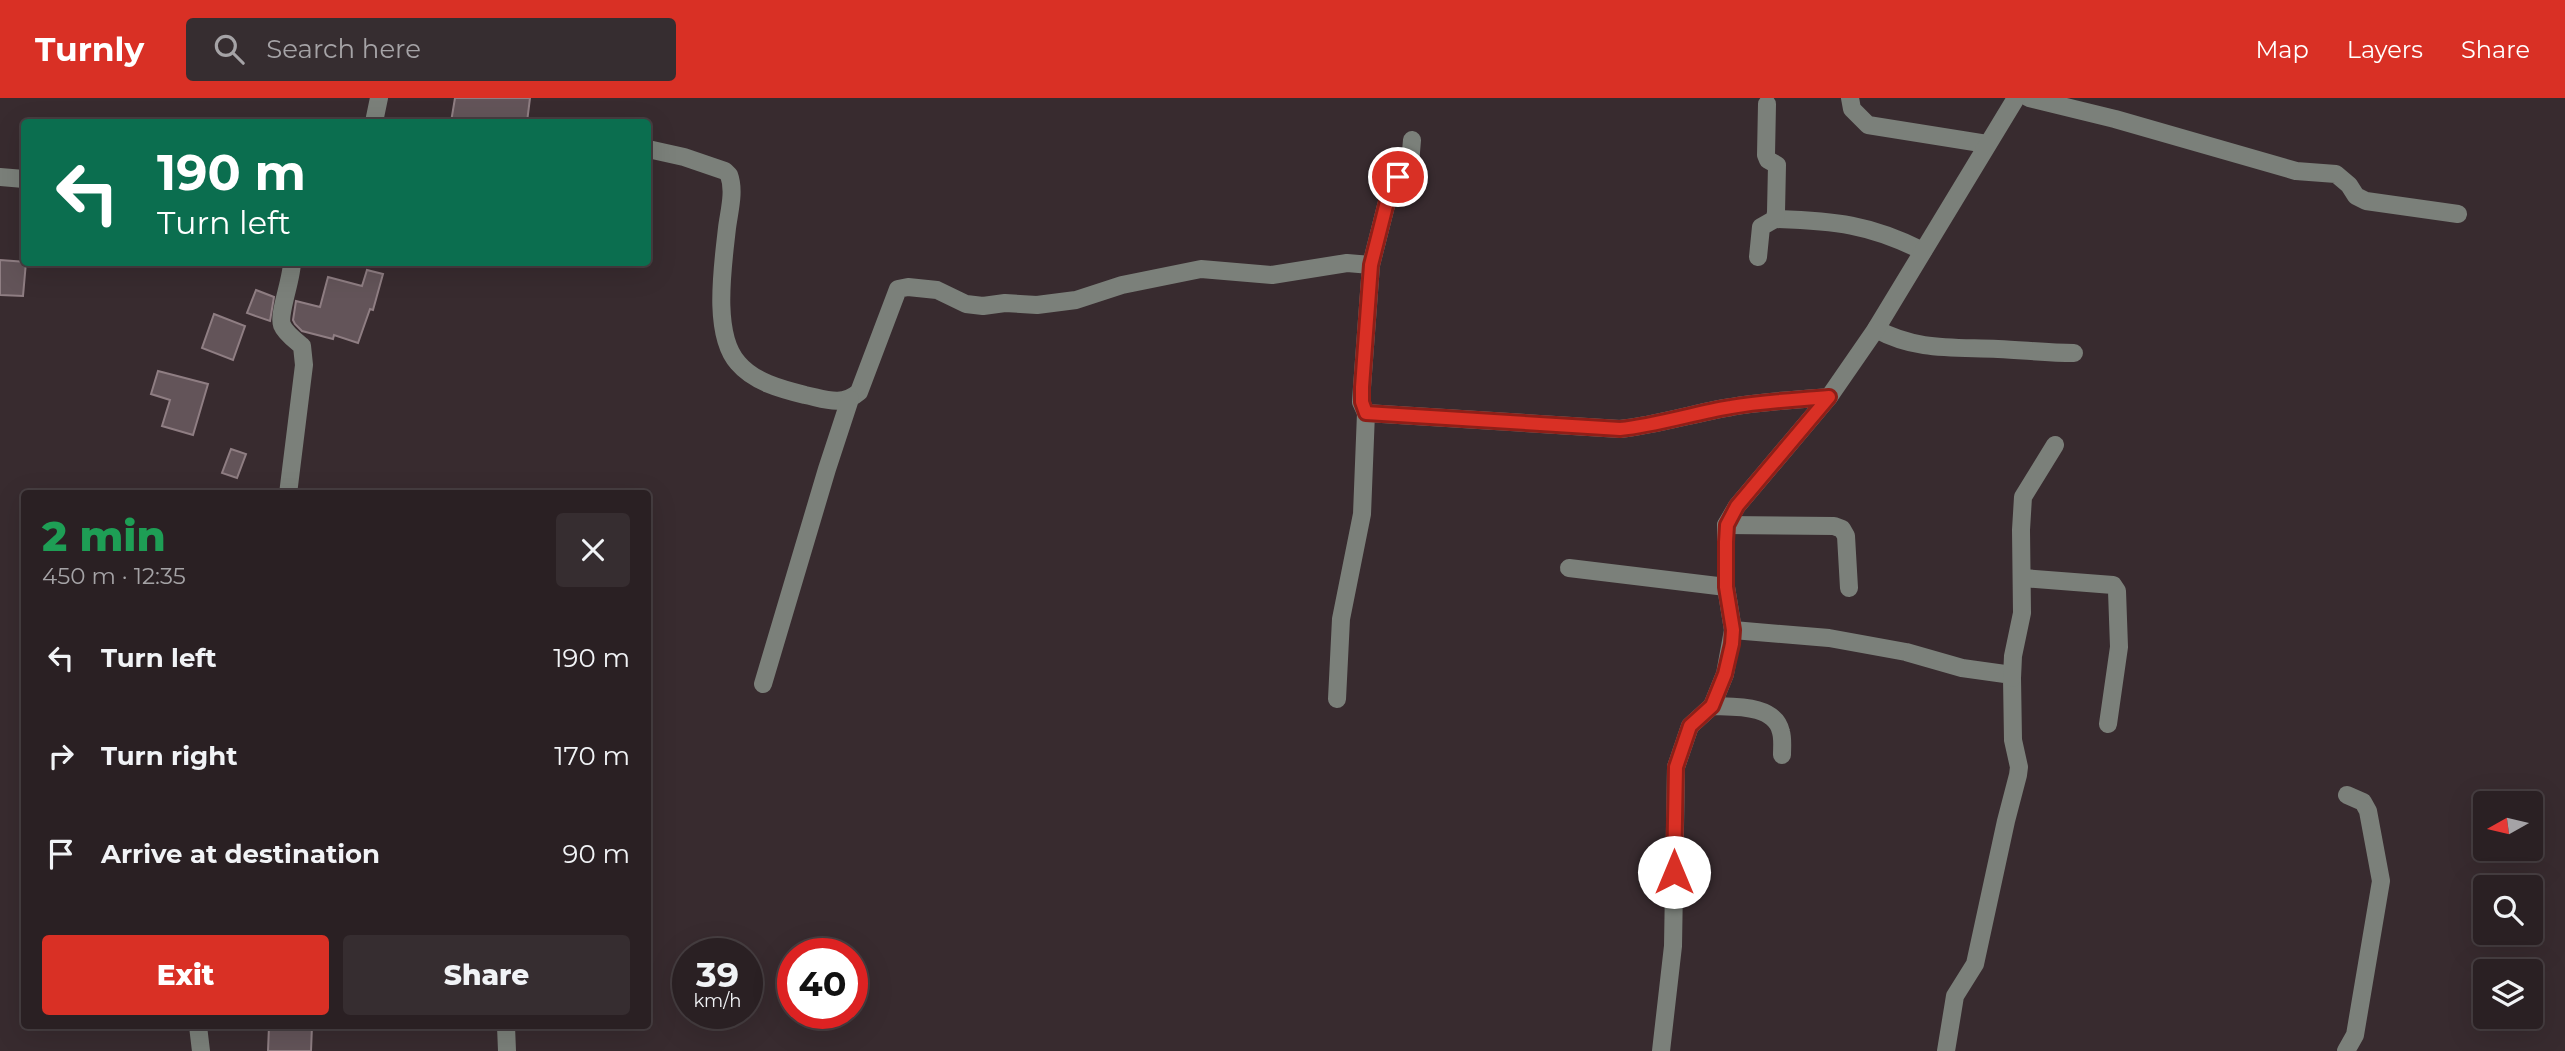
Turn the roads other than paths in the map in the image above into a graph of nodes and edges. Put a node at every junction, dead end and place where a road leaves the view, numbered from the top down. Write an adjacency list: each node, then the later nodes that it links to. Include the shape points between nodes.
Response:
1 (379, 98): 6 (street)
2 (1850, 98): 8 (street, via 1852,110 1868,125)
3 (2016, 98): 8 (street)
4 (2029, 98): 12 (street, via 2296,171 2336,174 2366,201)
5 (1767, 104): 13 (street, via 1766,155 1778,172)
6 (375, 119)
7 (1412, 141): 16 (street, via 1410,164 1391,186)
8 (1987, 144): 14 (street)
9 (651, 150): 21 (street, via 729,175 722,321 736,362 781,389 838,402)
10 (0, 177): 11 (street)
11 (21, 179)
12 (2458, 214)
13 (1775, 219): 14 (street, via 1844,223 1894,237); 15 (street, via 1761,227)
14 (1923, 251): 18 (street)
15 (1758, 257)
16 (1371, 265): 21 (street, via 1348,262 1272,275 1201,269 1037,305 983,306 966,304 937,290 898,289 859,392); 22 (street, via 1362,387)
17 (292, 266): 24 (street, via 281,315 283,327 302,346 304,365)
18 (1876, 329): 19 (street, via 1923,346); 20 (street)
19 (2074, 353)
20 (1829, 397): 22 (street, via 1756,403 1620,429); 25 (street, via 1737,506)
21 (850, 399): 32 (street)
22 (1366, 413): 33 (street, via 1362,514 1341,619)
23 (2055, 445): 27 (street, via 2024,497)
24 (288, 490)
25 (1727, 525): 28 (street); 29 (street, via 1842,528)
26 (1569, 568): 28 (street)
27 (2023, 578): 31 (street); 35 (street, via 2113,585 2117,591 2119,647)
28 (1726, 587): 30 (street)
29 (1849, 587)
30 (1733, 630): 31 (street, via 1829,638); 34 (street, via 1725,674)
31 (2012, 678): 43 (street, via 2018,775 1975,964 1955,996)
32 (763, 684)
33 (1336, 699)
34 (1712, 706): 36 (street, via 1769,714 1781,730); 42 (street, via 1690,726 1676,767 1673,946)
35 (2108, 724)
36 (1782, 755)
37 (2347, 795): 44 (street, via 2363,802 2368,811 2381,881 2355,1035)
38 (198, 1029): 40 (street)
39 (506, 1029): 41 (street)
40 (201, 1051)
41 (507, 1051)
42 (1661, 1051)
43 (1946, 1051)
44 (2346, 1051)

